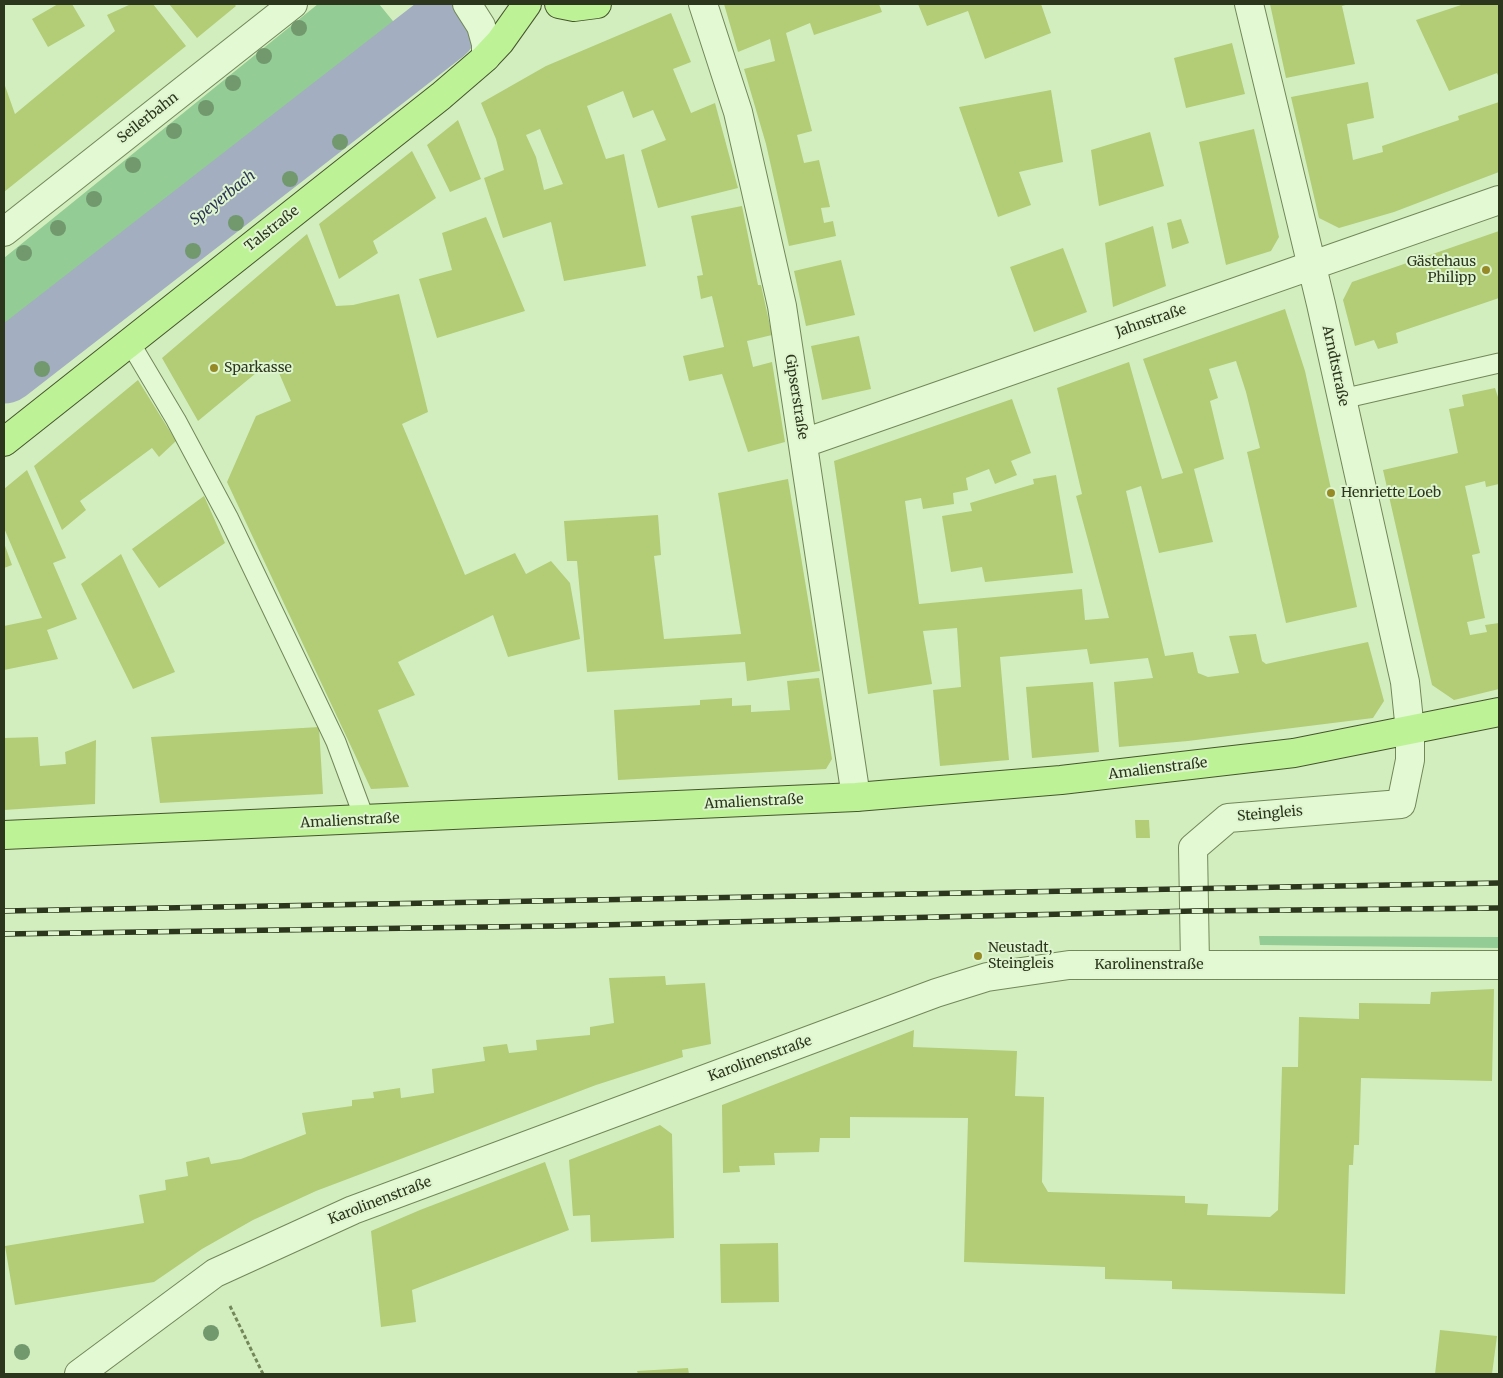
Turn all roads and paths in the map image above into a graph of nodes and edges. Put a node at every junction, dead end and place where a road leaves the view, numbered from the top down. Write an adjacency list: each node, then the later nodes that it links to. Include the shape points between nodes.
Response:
1 (293, 4): 10 (street, Seilerbahn)
2 (467, 4): 8 (street, via 481,26)
3 (527, 4): 8 (main road, Talstraße)
4 (559, 4): 5 (main road, via 574,8)
5 (597, 4)
6 (703, 4): 16 (street, Gipserstraße, via 738,112 761,208 782,306)
7 (1249, 4): 11 (street, Arndtstraße)
8 (486, 57): 12 (main road, Talstraße, via 350,169)
9 (1499, 200): 11 (street, Jahnstraße)
10 (4, 232)
11 (1312, 265): 14 (street, Arndtstraße); 16 (street, Jahnstraße)
12 (129, 341): 15 (main road, Talstraße); 20 (lane, via 229,519 336,742)
13 (1499, 363): 14 (lane)
14 (1342, 399): 18 (street, Arndtstraße, via 1405,682)
15 (4, 442)
16 (804, 443): 19 (street, Gipserstraße)
17 (1499, 712): 18 (main road, Amalienstraße)
18 (1410, 731): 19 (main road, Amalienstraße, via 1294,753 1061,780); 22 (street, Steingleis, via 1410,760 1401,804 1228,818 1193,848)
19 (856, 797): 20 (main road, Amalienstraße)
20 (365, 820): 21 (main road, Amalienstraße)
21 (4, 835)
22 (1195, 964): 23 (street, Karolinenstraße); 24 (street, Karolinenstraße, via 1069,965 988,977 936,993 353,1210)
23 (1499, 965)
24 (215, 1273): 25 (street, Karolinenstraße); 26 (path)
25 (79, 1374)
26 (263, 1374)

